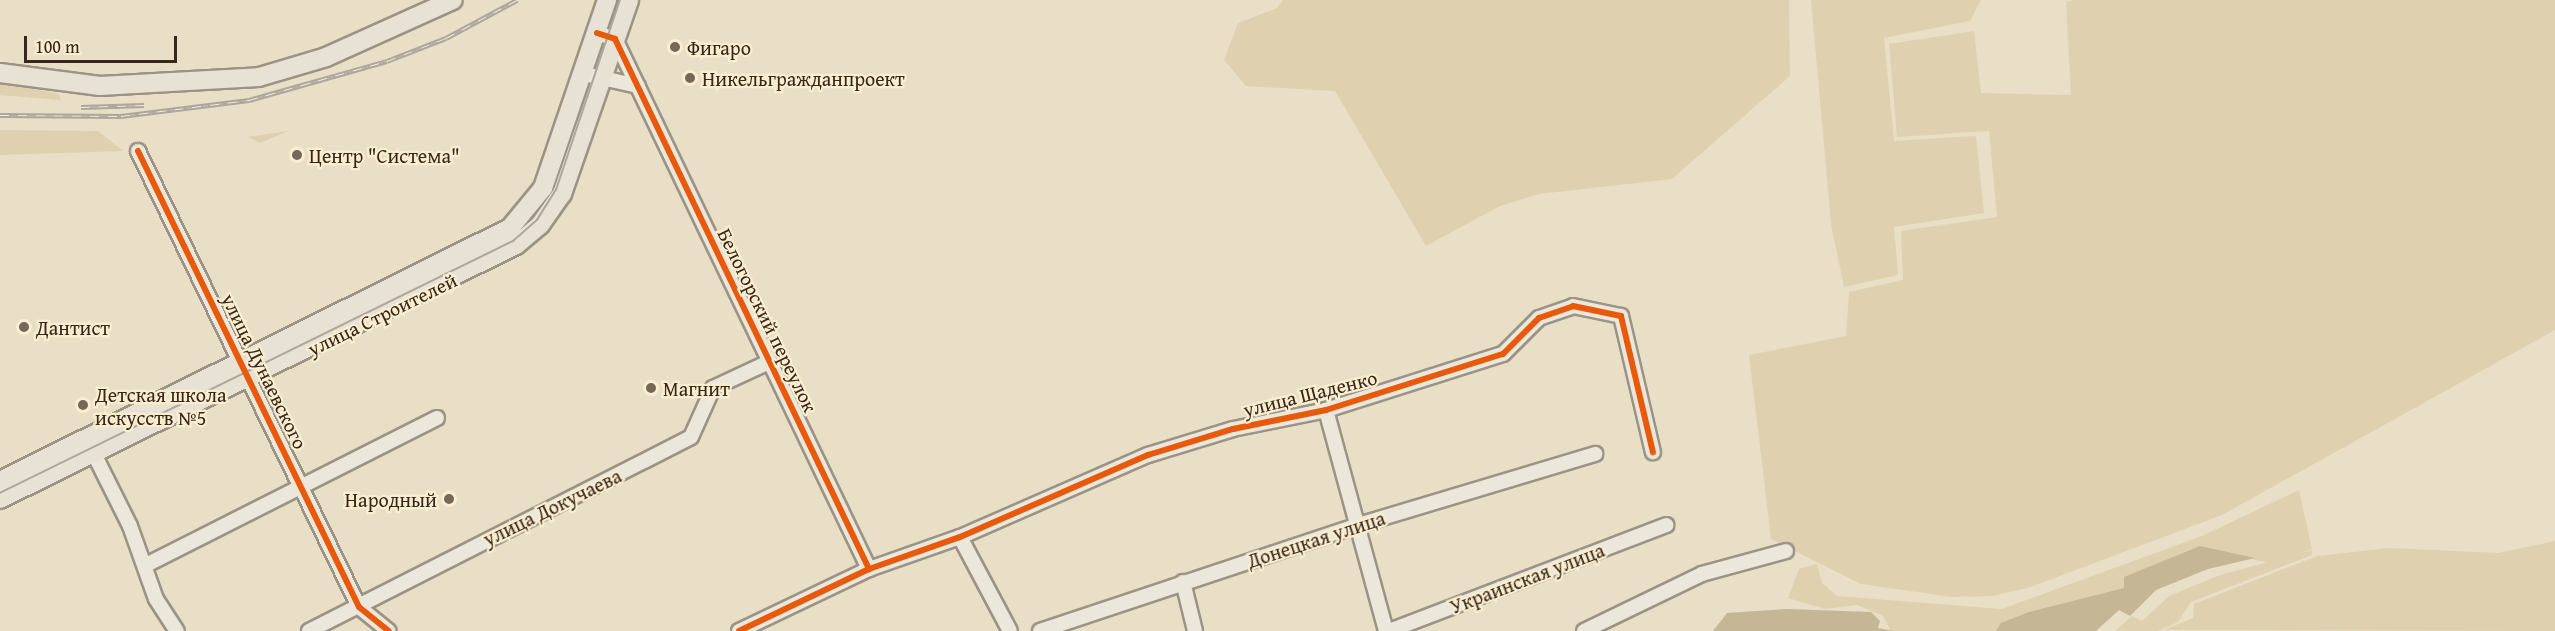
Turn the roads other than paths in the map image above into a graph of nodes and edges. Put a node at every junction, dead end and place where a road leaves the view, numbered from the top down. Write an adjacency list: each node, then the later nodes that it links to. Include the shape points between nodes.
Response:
1 (453, 0): 7 (main road, via 326,57 259,77 100,86)
2 (629, 0): 4 (main road, улица Строителей)
3 (605, 7): 4 (street); 5 (main road, улица Строителей)
4 (621, 19): 6 (main road, улица Строителей)
5 (597, 33): 6 (street); 9 (main road, улица Строителей)
6 (615, 39): 8 (street, Белогорский переулок); 9 (main road, улица Строителей)
7 (0, 73)
8 (638, 86): 9 (street); 11 (street, Белогорский переулок)
9 (587, 93): 12 (main road, улица Строителей, via 543,188 529,210 510,228 463,265)
10 (138, 151): 12 (street, улица Дунаевского)
11 (769, 362): 26 (street, Белогорский переулок); 28 (street, улица Докучаева, via 717,384 691,437)
12 (246, 371): 15 (main road, улица Строителей); 19 (street, улица Дунаевского)
13 (1326, 410): 16 (street, улица Щаденко, via 1503,354 1539,318 1573,306 1621,316); 22 (street); 23 (street, улица Щаденко, via 1233,429 1148,455)
14 (437, 418): 19 (street)
15 (91, 446): 18 (main road, улица Строителей); 20 (main road, улица Строителей); 25 (street)
16 (1653, 452)
17 (1595, 454): 22 (street, Донецкая улица)
18 (0, 481)
19 (303, 487): 25 (street); 28 (street, улица Дунаевского)
20 (0, 499)
21 (1666, 525): 36 (street, Украинская улица)
22 (1355, 526): 27 (street, Донецкая улица); 36 (street)
23 (960, 537): 26 (street, улица Щаденко); 33 (street)
24 (1786, 550): 37 (street, via 1702,574)
25 (146, 565): 29 (street, via 156,599)
26 (869, 569): 32 (street, улица Щаденко)
27 (1183, 582): 34 (street, Донецкая улица); 35 (street)
28 (360, 607): 30 (street, улица Докучаева); 31 (street)
29 (177, 631)
30 (309, 631)
31 (389, 631)
32 (739, 631)
33 (1011, 631)
34 (1040, 631)
35 (1196, 631)
36 (1387, 631)
37 (1584, 631)

